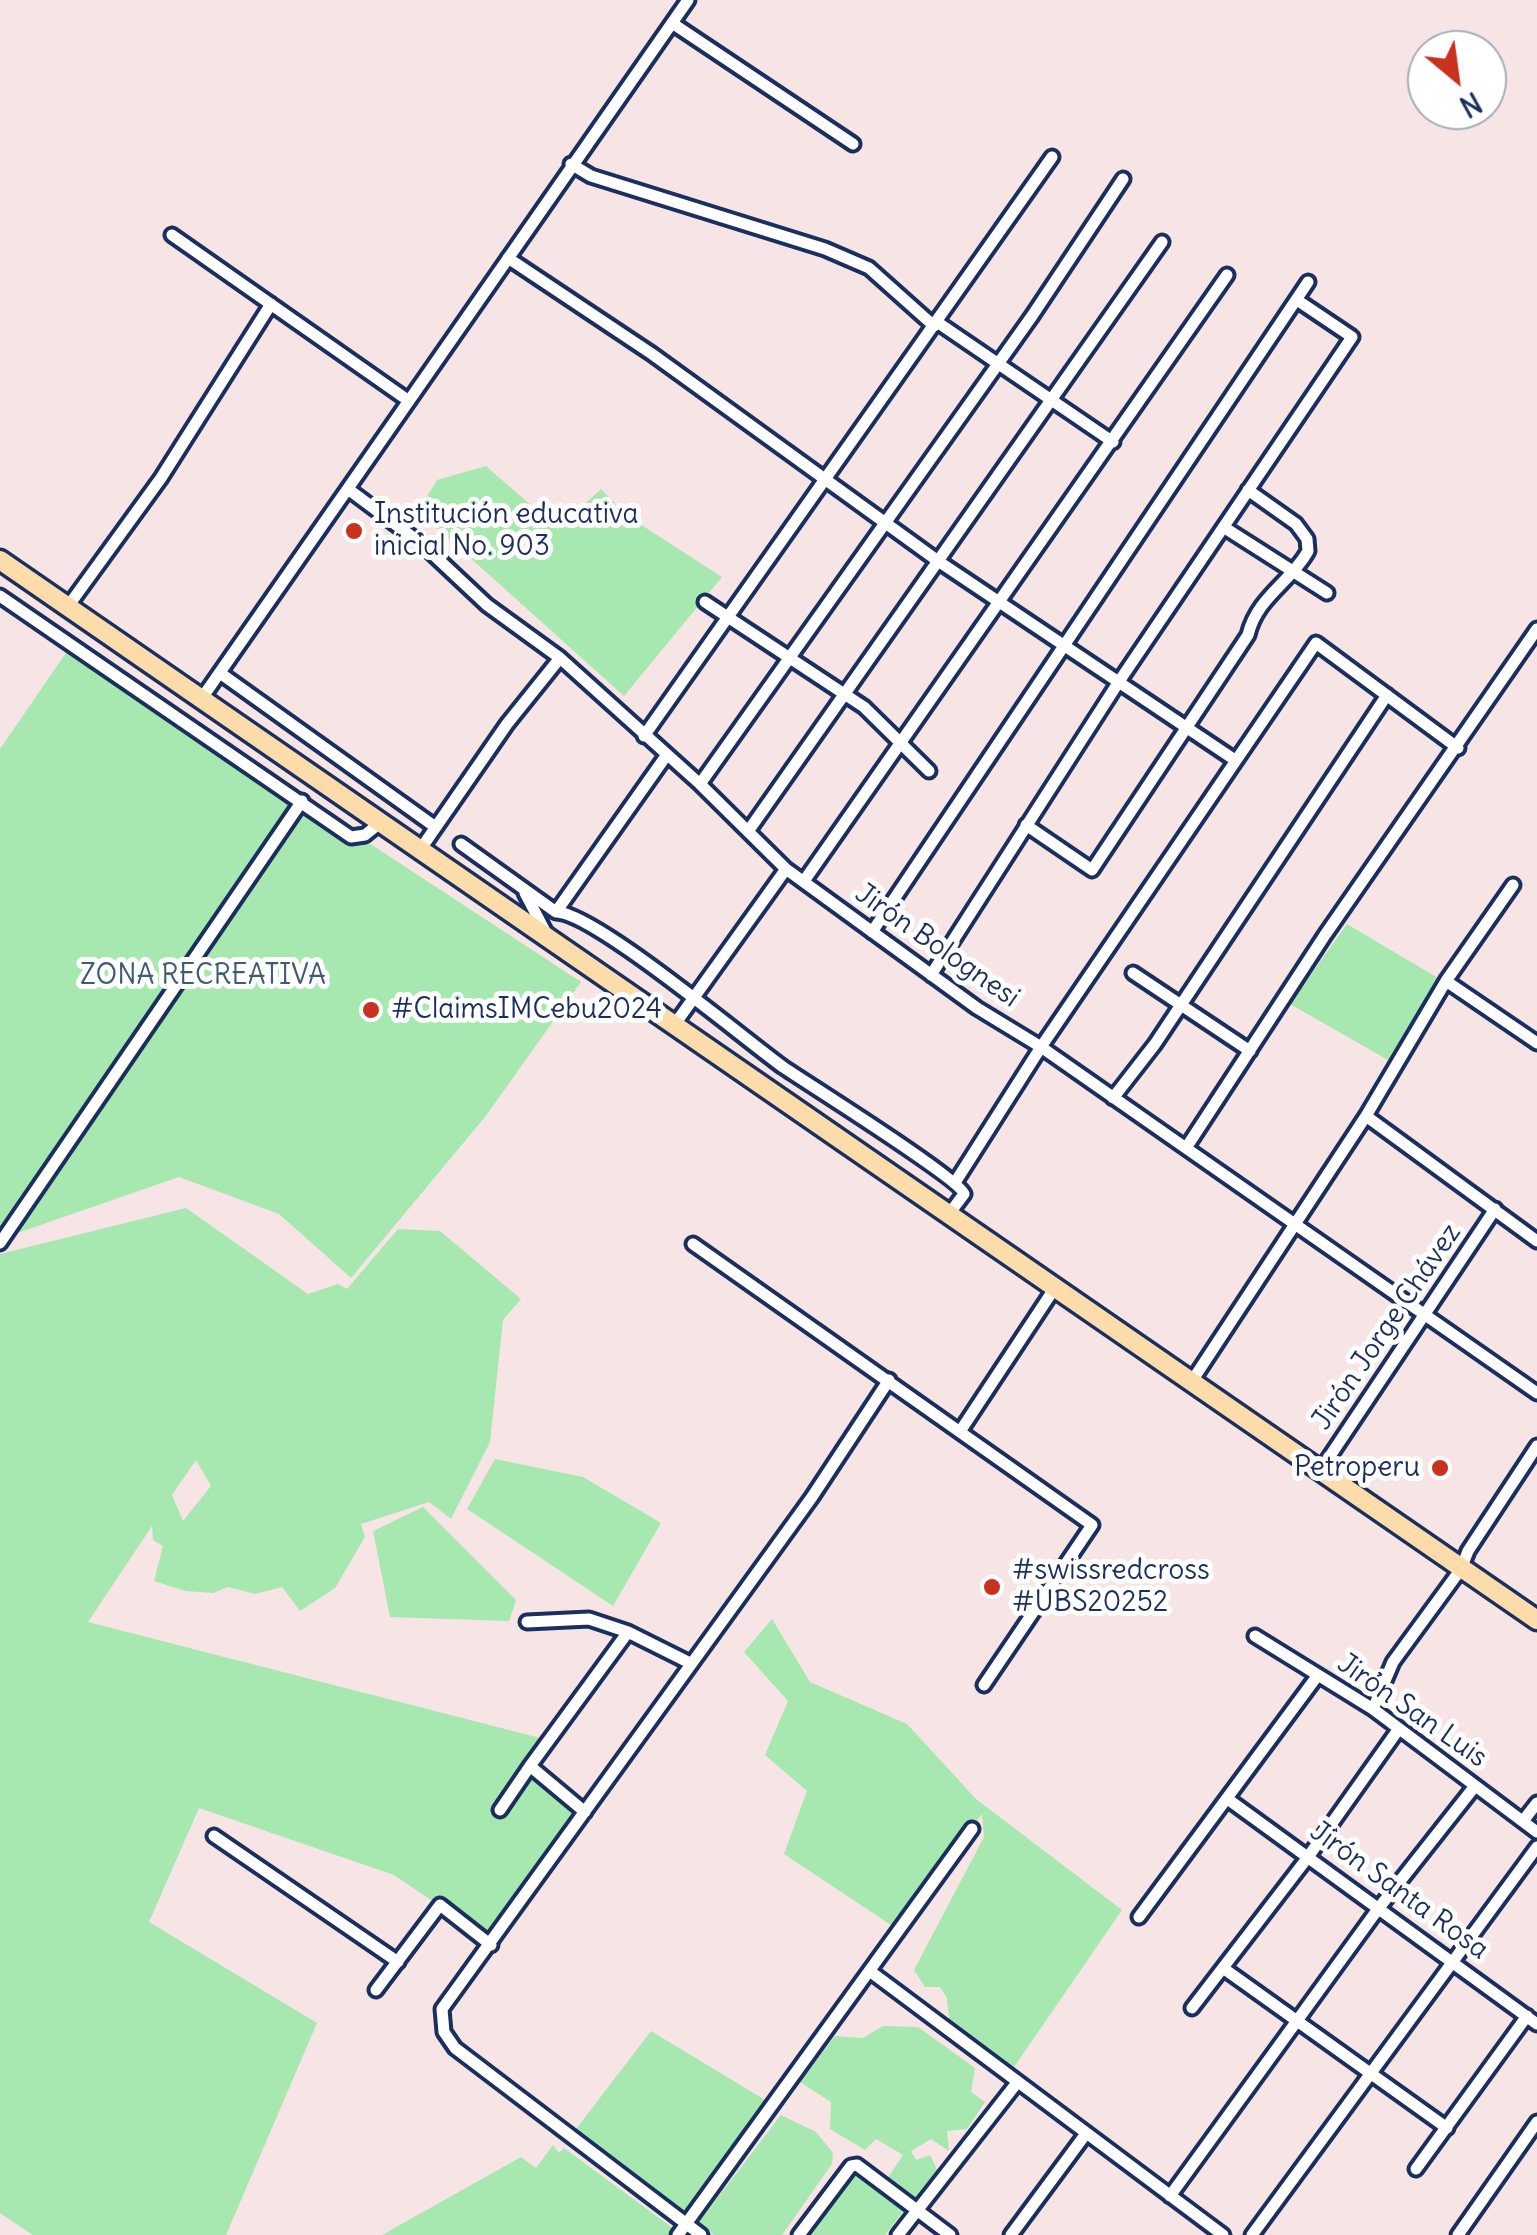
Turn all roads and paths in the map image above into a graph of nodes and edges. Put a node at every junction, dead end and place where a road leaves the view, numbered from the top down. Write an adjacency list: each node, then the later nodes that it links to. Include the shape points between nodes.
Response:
1 (688, 0): 2 (street)
2 (672, 23): 3 (street); 5 (street)
3 (853, 144)
4 (1052, 157): 14 (street)
5 (572, 164): 9 (street); 14 (street, via 591,176 870,268)
6 (1123, 179): 15 (street)
7 (172, 234): 13 (street)
8 (1162, 242): 17 (street)
9 (508, 258): 16 (street); 19 (street)
10 (1228, 275): 18 (street)
11 (1308, 282): 12 (street)
12 (1297, 300): 21 (street, via 1352,337); 34 (street)
13 (271, 304): 16 (street); 31 (street, via 161,478)
14 (935, 324): 15 (street); 19 (street)
15 (998, 362): 17 (street); 22 (street)
16 (409, 401): 20 (street)
17 (1053, 401): 18 (street); 25 (street)
18 (1112, 442): 29 (street)
19 (828, 480): 22 (street); 32 (street)
20 (348, 490): 36 (street, Jirón Bolognesi); 37 (street)
21 (1248, 490): 23 (street); 26 (street, via 1296,524 1307,540 1308,550)
22 (886, 522): 25 (street); 35 (street)
23 (1225, 528): 26 (street); 38 (street)
24 (0, 560): 31 (highway)
25 (938, 561): 29 (street); 39 (street)
26 (1292, 571): 27 (street); 42 (street, via 1273,588)
27 (1326, 594)
28 (0, 596): 50 (street)
29 (999, 599): 34 (street); 44 (street)
30 (706, 602): 32 (street)
31 (69, 605): 41 (highway)
32 (730, 619): 35 (street); 43 (street)
33 (1537, 629): 45 (street)
34 (1064, 645): 38 (street); 62 (street)
35 (790, 657): 39 (street); 49 (street)
36 (560, 658): 43 (street, Jirón Bolognesi); 53 (street)
37 (220, 673): 41 (street); 53 (street)
38 (1118, 683): 42 (street); 52 (street)
39 (844, 693): 44 (street); 54 (street)
40 (1386, 695): 45 (street); 47 (street, via 1316,644); 68 (street)
41 (202, 698): 51 (highway)
42 (1186, 727): 47 (street); 52 (street, via 1092,870)
43 (644, 736): 46 (street, Jirón Bolognesi)
44 (900, 739): 48 (street); 58 (street)
45 (1458, 748): 72 (street)
46 (666, 756): 49 (street, Jirón Bolognesi); 61 (street)
47 (1235, 760): 71 (street)
48 (929, 771)
49 (700, 784): 54 (street, Jirón Bolognesi)
50 (302, 801): 51 (street, via 351,838); 81 (street)
51 (380, 822): 56 (highway)
52 (1026, 825): 65 (street)
53 (434, 826): 56 (street)
54 (748, 830): 57 (street, Jirón Bolognesi)
55 (461, 844): 60 (street)
56 (420, 850): 63 (highway)
57 (786, 869): 58 (street, Jirón Bolognesi); 67 (street)
58 (804, 881): 62 (street, Jirón Bolognesi)
59 (1513, 885): 66 (street)
60 (524, 890): 61 (street); 63 (street)
61 (556, 912): 67 (street, via 568,912)
62 (872, 932): 65 (street, Jirón Bolognesi)
63 (546, 933): 69 (highway)
64 (1134, 973): 68 (street)
65 (930, 975): 71 (street, Jirón Bolognesi)
66 (1446, 981): 70 (street); 74 (street)
67 (692, 1000): 69 (street); 76 (street)
68 (1182, 1004): 72 (street); 73 (street)
69 (675, 1024): 78 (highway)
70 (1537, 1044)
71 (1040, 1047): 73 (street, Jirón Bolognesi); 76 (street)
72 (1250, 1051): 75 (street)
73 (1114, 1098): 75 (street, Jirón Bolognesi)
74 (1366, 1116): 77 (street); 79 (street)
75 (1186, 1148): 79 (street, Jirón Bolognesi)
76 (956, 1181): 78 (street, via 964,1194)
77 (1495, 1209): 80 (street); 84 (street, Jirón Jorge Chávez)
78 (950, 1214): 83 (highway)
79 (1294, 1227): 84 (street, Jirón Bolognesi); 86 (street)
80 (1537, 1241)
81 (0, 1243)
82 (694, 1244): 85 (street)
83 (1056, 1286): 86 (highway); 88 (street)
84 (1426, 1317): 87 (street, Jirón Bolognesi); 90 (street, Jirón Jorge Chávez)
85 (889, 1380): 88 (street); 96 (street)
86 (1192, 1381): 90 (highway)
87 (1537, 1394)
88 (960, 1430): 98 (street, via 1092,1525)
89 (1537, 1446): 91 (street)
90 (1320, 1471): 91 (highway)
91 (1461, 1569): 92 (highway); 99 (street, via 1393,1662)
92 (1537, 1620)
93 (527, 1622): 94 (street, via 589,1619)
94 (628, 1632): 96 (street); 101 (street)
95 (1255, 1636): 97 (street, Jirón San Luis)
96 (690, 1663): 106 (street)
97 (1318, 1676): 99 (street, Jirón San Luis); 103 (street)
98 (984, 1686)
99 (1373, 1710): 100 (street, Jirón San Luis)
100 (1398, 1730): 102 (street, Jirón San Luis); 112 (street)
101 (530, 1766): 105 (street); 106 (street)
102 (1475, 1786): 107 (street, Jirón San Luis); 113 (street)
103 (1228, 1800): 112 (street, Jirón Santa Rosa); 114 (street)
104 (1537, 1803): 107 (street)
105 (500, 1810)
106 (586, 1812): 115 (street)
107 (1524, 1821): 109 (street, Jirón San Luis)
108 (972, 1829): 119 (street)
109 (1537, 1832)
110 (214, 1836): 116 (street)
111 (1537, 1847): 117 (street)
112 (1308, 1858): 113 (street, Jirón Santa Rosa); 118 (street)
113 (1378, 1909): 117 (street, Jirón Santa Rosa); 123 (street)
114 (1138, 1917)
115 (491, 1945): 116 (street, via 440,1905); 132 (street, via 442,2010 444,2032 455,2048)
116 (398, 1962): 120 (street)
117 (1452, 1962): 122 (street, Jirón Santa Rosa); 124 (street)
118 (1222, 1968): 121 (street); 123 (street)
119 (871, 1972): 125 (street); 132 (street)
120 (376, 1990)
121 (1192, 2008)
122 (1532, 2020): 127 (street)
123 (1297, 2021): 124 (street); 130 (street)
124 (1370, 2073): 127 (street); 140 (street)
125 (1016, 2084): 128 (street); 131 (street)
126 (1537, 2122): 141 (street)
127 (1446, 2128): 129 (street)
128 (1086, 2135): 130 (street); 133 (street)
129 (1416, 2169)
130 (1170, 2196): 139 (street)
131 (918, 2208): 136 (street, via 851,2166); 137 (street); 138 (street)
132 (686, 2223): 134 (street); 135 (street)
133 (1017, 2233)
134 (678, 2235)
135 (701, 2235)
136 (799, 2235)
137 (898, 2235)
138 (950, 2235)
139 (1222, 2235)
140 (1252, 2235)
141 (1458, 2235)

